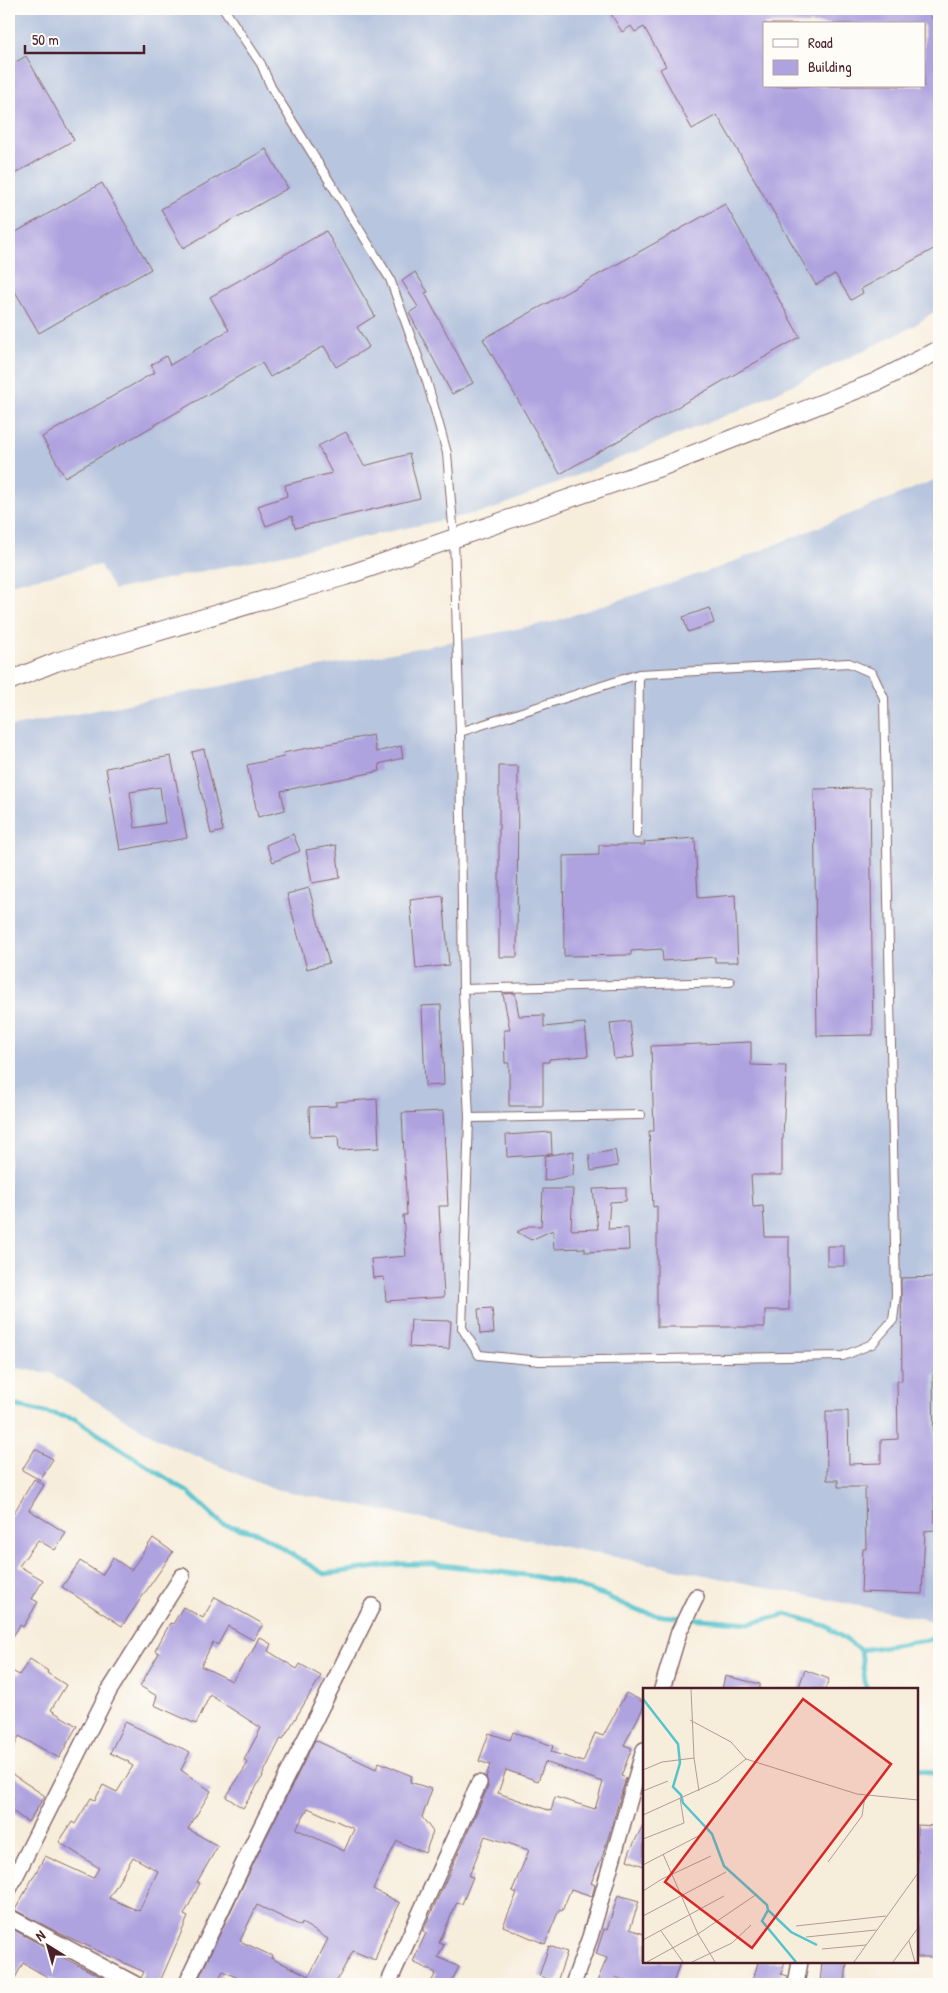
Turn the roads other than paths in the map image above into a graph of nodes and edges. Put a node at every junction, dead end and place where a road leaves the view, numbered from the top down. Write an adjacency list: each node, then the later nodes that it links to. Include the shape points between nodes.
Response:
1 (224, 9): 3 (lane, via 261,64 271,87 390,280 427,382 447,453)
2 (939, 352): 3 (street, via 876,382 675,461)
3 (454, 538): 5 (street, via 345,576 56,662); 6 (lane)
4 (639, 674): 6 (lane); 7 (lane); 11 (lane, via 849,662 872,673 884,698 896,1285 893,1320 872,1344 843,1356 540,1361 479,1355 462,1328)
5 (9, 681)
6 (460, 732): 9 (lane)
7 (637, 834)
8 (730, 982): 9 (lane)
9 (462, 989): 11 (lane)
10 (641, 1115): 11 (lane)
11 (470, 1118)
12 (182, 1576): 18 (street, via 110,1691)
13 (696, 1597): 15 (street, via 679,1632)
14 (372, 1606): 22 (street)
15 (662, 1688)
16 (643, 1753): 24 (street)
17 (479, 1783): 23 (street)
18 (9, 1889)
19 (9, 1917): 21 (street)
20 (800, 1963): 25 (street)
21 (135, 1984)
22 (186, 1984)
23 (388, 1984)
24 (573, 1984)
25 (796, 1984)

